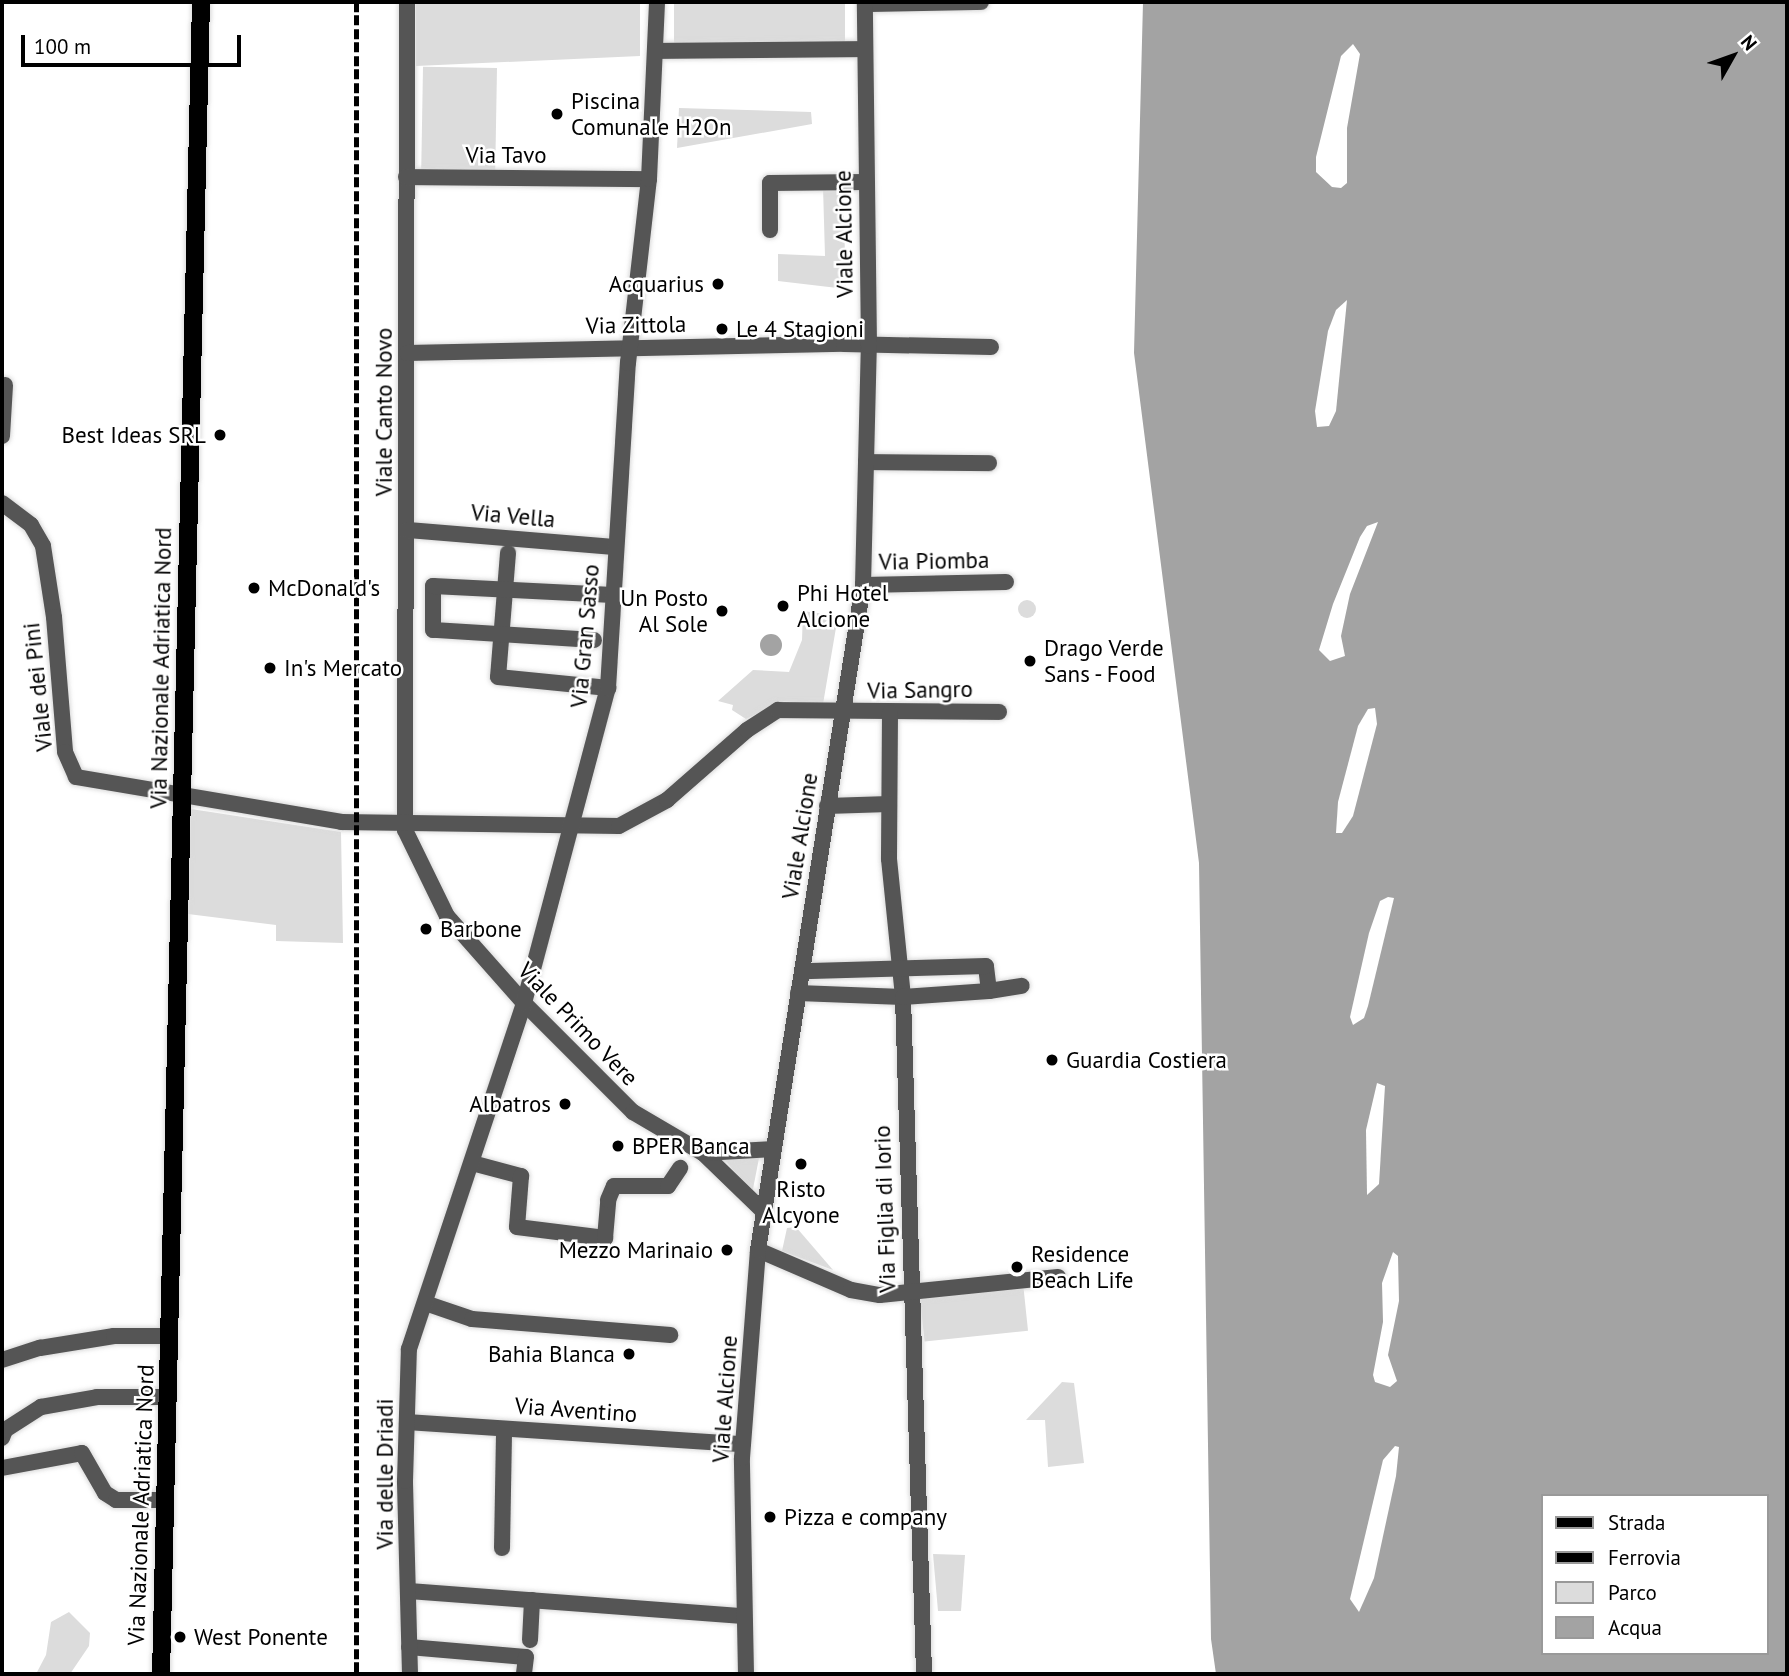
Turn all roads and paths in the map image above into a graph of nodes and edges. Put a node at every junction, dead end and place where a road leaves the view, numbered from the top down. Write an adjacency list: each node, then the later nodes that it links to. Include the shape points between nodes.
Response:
1 (201, 2): 34 (main road, Via Nazionale Adriatica Nord)
2 (407, 2): 8 (street, Viale Canto Novo)
3 (657, 2): 7 (street, Via Gran Sasso)
4 (981, 2): 5 (street)
5 (865, 3): 6 (street, Viale Alcione)
6 (865, 49): 7 (street); 10 (street, Viale Alcione)
7 (656, 51): 9 (street, Via Gran Sasso)
8 (406, 177): 9 (street, Via Tavo); 15 (street, Viale Canto Novo)
9 (649, 179): 14 (street, Via Gran Sasso)
10 (866, 182): 11 (street, via 770,183); 12 (street, Viale Alcione)
11 (770, 230)
12 (869, 346): 13 (street, Via Zittola); 14 (street, Via Zittola); 18 (street, Viale Alcione)
13 (991, 346)
14 (633, 347): 15 (street, Via Zittola); 22 (street, Via Gran Sasso)
15 (407, 354): 21 (street, Viale Canto Novo)
16 (5, 385): 17 (street)
17 (2, 436)
18 (866, 462): 19 (street); 25 (street, Viale Alcione)
19 (989, 463)
20 (2, 503): 34 (street, Viale dei Pini, via 31,525 43,546 65,752 76,777)
21 (407, 530): 22 (street, Via Vella); 37 (street, Viale Canto Novo)
22 (615, 547): 27 (street, Via Gran Sasso)
23 (508, 553): 26 (street)
24 (1006, 582): 25 (street, Via Piomba)
25 (863, 585): 33 (street, Viale Alcione)
26 (506, 586): 27 (street); 28 (street); 28 (street, via 433,586 433,630)
27 (613, 595): 30 (street, Via Gran Sasso)
28 (500, 633): 29 (street); 30 (street, via 498,677)
29 (594, 640)
30 (608, 688): 38 (street, Via Gran Sasso)
31 (999, 712): 32 (street, Via Sangro)
32 (890, 713): 33 (street, Via Sangro); 36 (street, Via Figlia di Iorio)
33 (842, 714): 35 (street, Viale Alcione); 38 (street, Via Sangro, via 785,709 770,713 634,821 619,827)
34 (183, 793): 37 (street, Via Sangro, via 258,811 341,822); 56 (main road, Via Nazionale Adriatica Nord)
35 (827, 806): 36 (street); 40 (street, Viale Alcione)
36 (889, 810): 39 (street, Via Figlia di Iorio)
37 (403, 822): 38 (street, Via Sangro); 45 (street, Viale Primo Vere, via 415,859 440,905)
38 (574, 828): 45 (street, Via Gran Sasso)
39 (901, 970): 40 (street); 42 (street, via 986,966); 44 (street, Via Figlia di Iorio)
40 (802, 971): 43 (street, Viale Alcione)
41 (1022, 986): 42 (street)
42 (989, 991): 44 (street)
43 (798, 993): 44 (street); 46 (street, Viale Alcione)
44 (903, 997): 53 (street, Via Figlia di Iorio)
45 (524, 1003): 47 (street, Viale Primo Vere, via 633,1112); 48 (street, Via delle Driadi)
46 (774, 1149): 47 (street); 50 (street, Viale Alcione)
47 (703, 1153): 50 (street, Viale Primo Vere)
48 (471, 1163): 49 (street, via 521,1176 517,1227 605,1238 610,1190 621,1183 668,1186); 54 (street, Via delle Driadi)
49 (680, 1168)
50 (763, 1211): 51 (street, Viale Alcione)
51 (758, 1250): 53 (street, via 851,1290 880,1295); 62 (street, Viale Alcione)
52 (1058, 1277): 53 (street)
53 (910, 1293): 75 (street, Via Figlia di Iorio)
54 (428, 1304): 55 (street, via 472,1320); 59 (street, Via delle Driadi, via 409,1349)
55 (670, 1335)
56 (170, 1336): 57 (street, Via Nazionale Adriatica Nord, via 114,1336 40,1348); 58 (main road, Via Nazionale Adriatica Nord)
57 (2, 1360)
58 (168, 1397): 61 (street, via 97,1397 41,1406 5,1430); 64 (main road, Via Nazionale Adriatica Nord)
59 (407, 1422): 60 (street, Via Aventino); 66 (street, Via delle Driadi)
60 (504, 1429): 62 (street, Via Aventino); 65 (street)
61 (2, 1438)
62 (742, 1444): 68 (street, Viale Alcione)
63 (2, 1468): 64 (street, via 82,1453 105,1493 116,1500)
64 (165, 1500): 71 (main road, Via Nazionale Adriatica Nord)
65 (502, 1548)
66 (409, 1591): 67 (street); 70 (street, Via delle Driadi)
67 (532, 1600): 68 (street); 69 (street)
68 (743, 1616): 74 (street, Viale Alcione)
69 (530, 1640)
70 (409, 1647): 72 (street, Via delle Driadi); 73 (street, via 526,1657)
71 (161, 1674)
72 (410, 1674)
73 (524, 1674)
74 (746, 1674)
75 (924, 1674)

